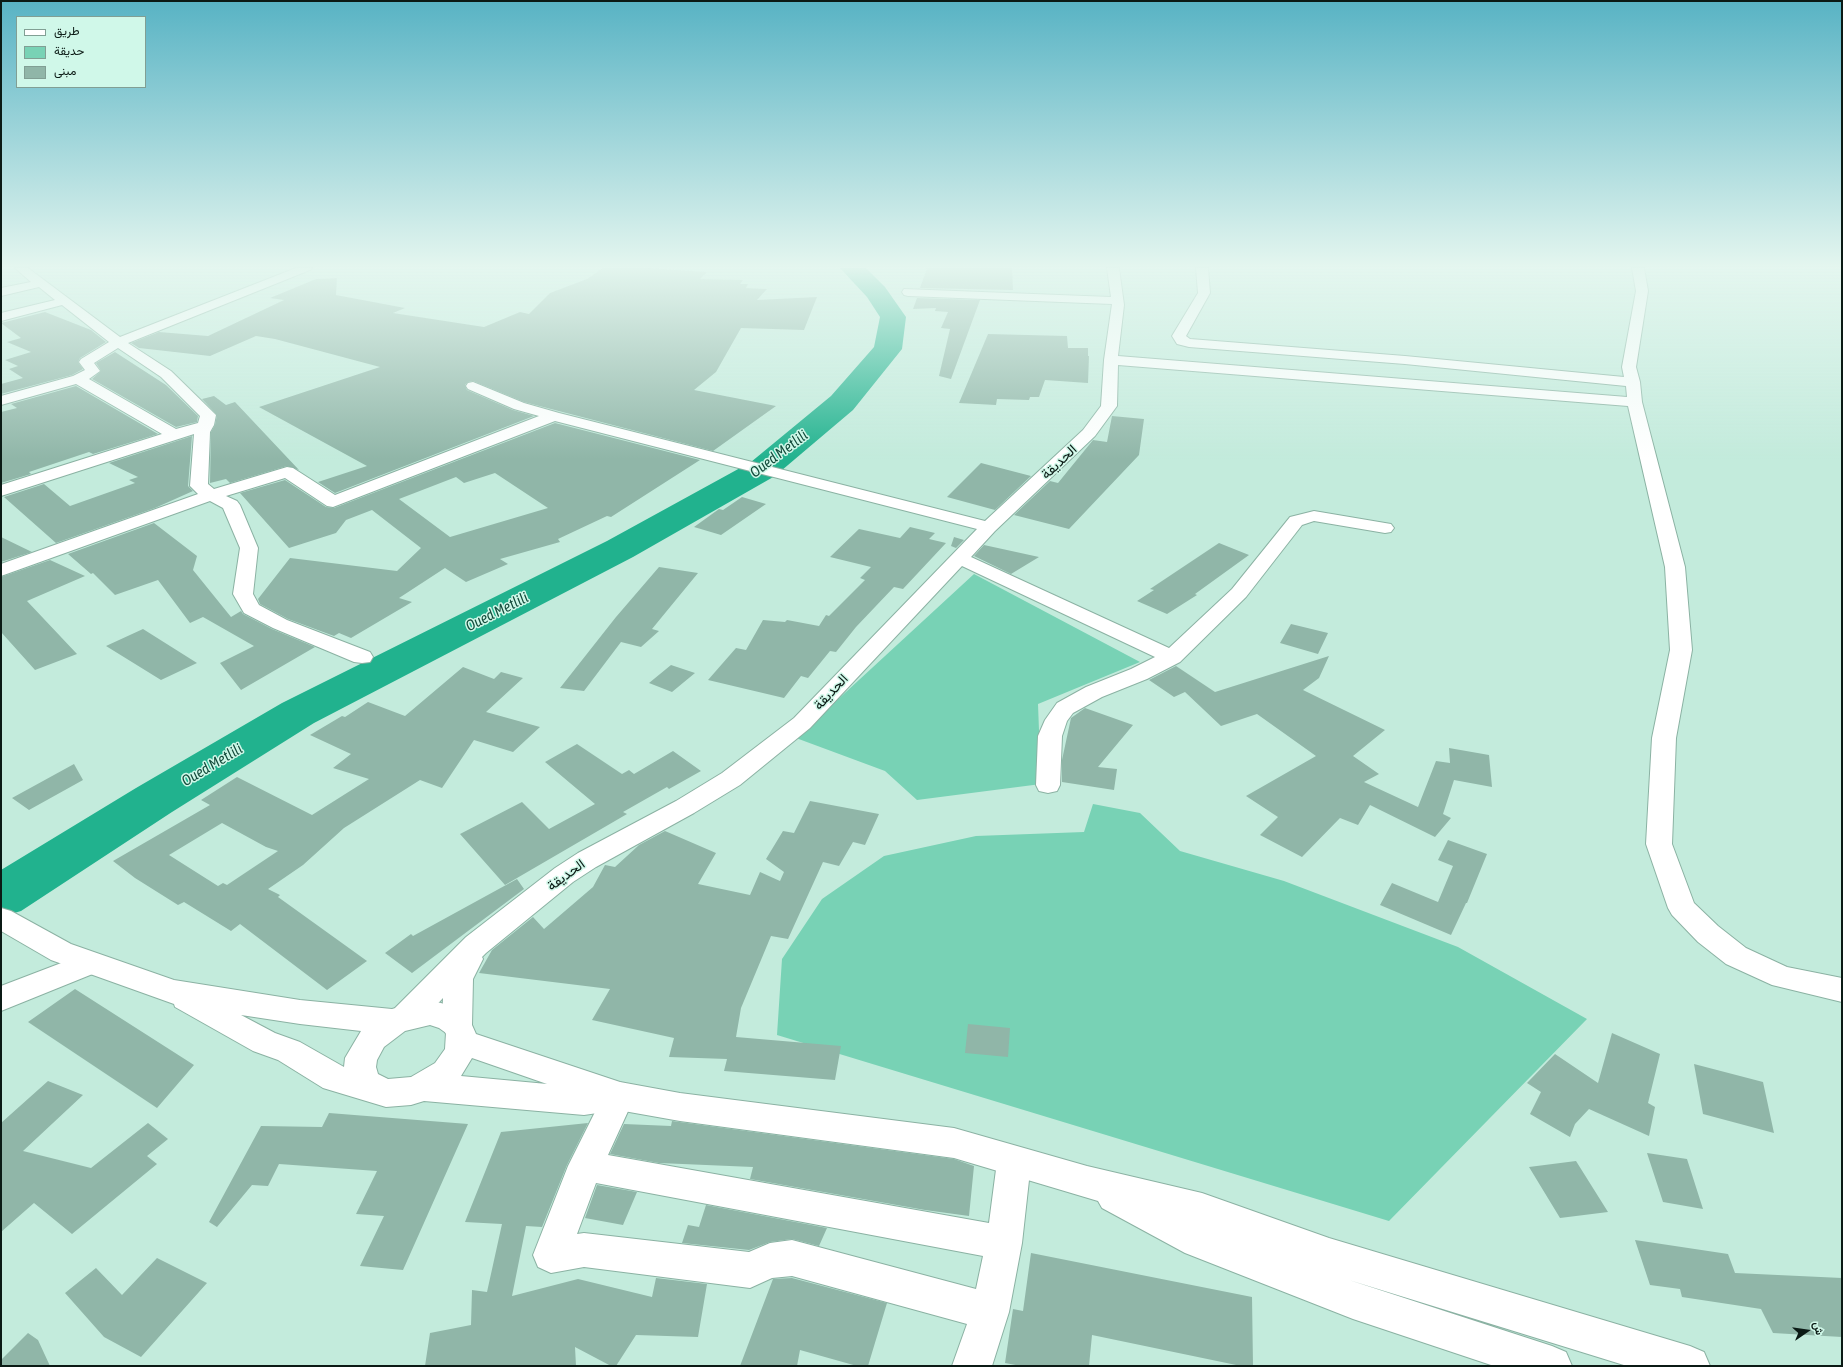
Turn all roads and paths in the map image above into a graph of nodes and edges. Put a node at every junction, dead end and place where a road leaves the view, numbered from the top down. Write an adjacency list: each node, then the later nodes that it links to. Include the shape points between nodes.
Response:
1 (105, 332): 6 (street)
2 (144, 332): 6 (street)
3 (1114, 332): 7 (street, الحديقة)
4 (1182, 332): 10 (street, via 1180,336 1182,341 1189,343 1342,354)
5 (1635, 332): 10 (street, via 1629,367)
6 (118, 342): 8 (street, via 86,362 93,372); 13 (street, via 166,374 208,415)
7 (1111, 360): 10 (street, via 1452,386); 17 (street, الحديقة, via 1109,406 1093,428)
8 (78, 379): 11 (street); 14 (street)
9 (473, 386): 12 (street, via 519,406)
10 (1634, 392): 27 (street, via 1675,567 1681,650 1664,738 1659,844 1682,908 1708,934 1736,956 1782,978)
11 (1, 401)
12 (554, 416): 16 (street, via 333,502 287,472); 17 (street)
13 (206, 425): 14 (street); 16 (street, via 202,432 199,486)
14 (174, 434): 15 (street)
15 (1, 491)
16 (211, 496): 20 (street); 21 (street, via 231,505 250,548 242,594 251,609 280,624)
17 (989, 527): 19 (street, الحديقة)
18 (1385, 528): 22 (street, via 1314,516 1296,521 1239,593)
19 (959, 558): 22 (street); 25 (street, الحديقة, via 802,723 731,779 564,875)
20 (1, 570)
21 (362, 657)
22 (1172, 657): 23 (street, via 1064,708 1050,736)
23 (1048, 784)
24 (1, 918): 26 (street, via 61,952)
25 (476, 946): 30 (street, الحديقة); 31 (street, via 458,979)
26 (90, 963): 28 (street); 29 (street)
27 (1842, 990)
28 (173, 992): 30 (street, via 300,1012); 33 (street, via 264,1042 288,1051 334,1078)
29 (1, 999)
30 (400, 1019): 31 (street, via 418,1014 441,1015 450,1019); 33 (street, via 373,1038 361,1058 362,1076 367,1084)
31 (459, 1034): 32 (street, via 454,1062 436,1080); 34 (street)
32 (424, 1087): 33 (street, via 398,1093); 34 (street, via 584,1101)
33 (376, 1090)
34 (619, 1096): 35 (street, via 680,1107 954,1143); 36 (street)
35 (1014, 1162): 37 (street); 38 (street)
36 (585, 1166): 38 (street); 39 (street, via 551,1255 584,1250 750,1270 770,1261 792,1258)
37 (1087, 1182): 41 (street, via 1198,1241 1353,1300); 42 (street, via 1202,1209 1329,1256)
38 (1004, 1243): 39 (street)
39 (990, 1312): 40 (street)
40 (972, 1366)
41 (1552, 1366)
42 (1690, 1366)

